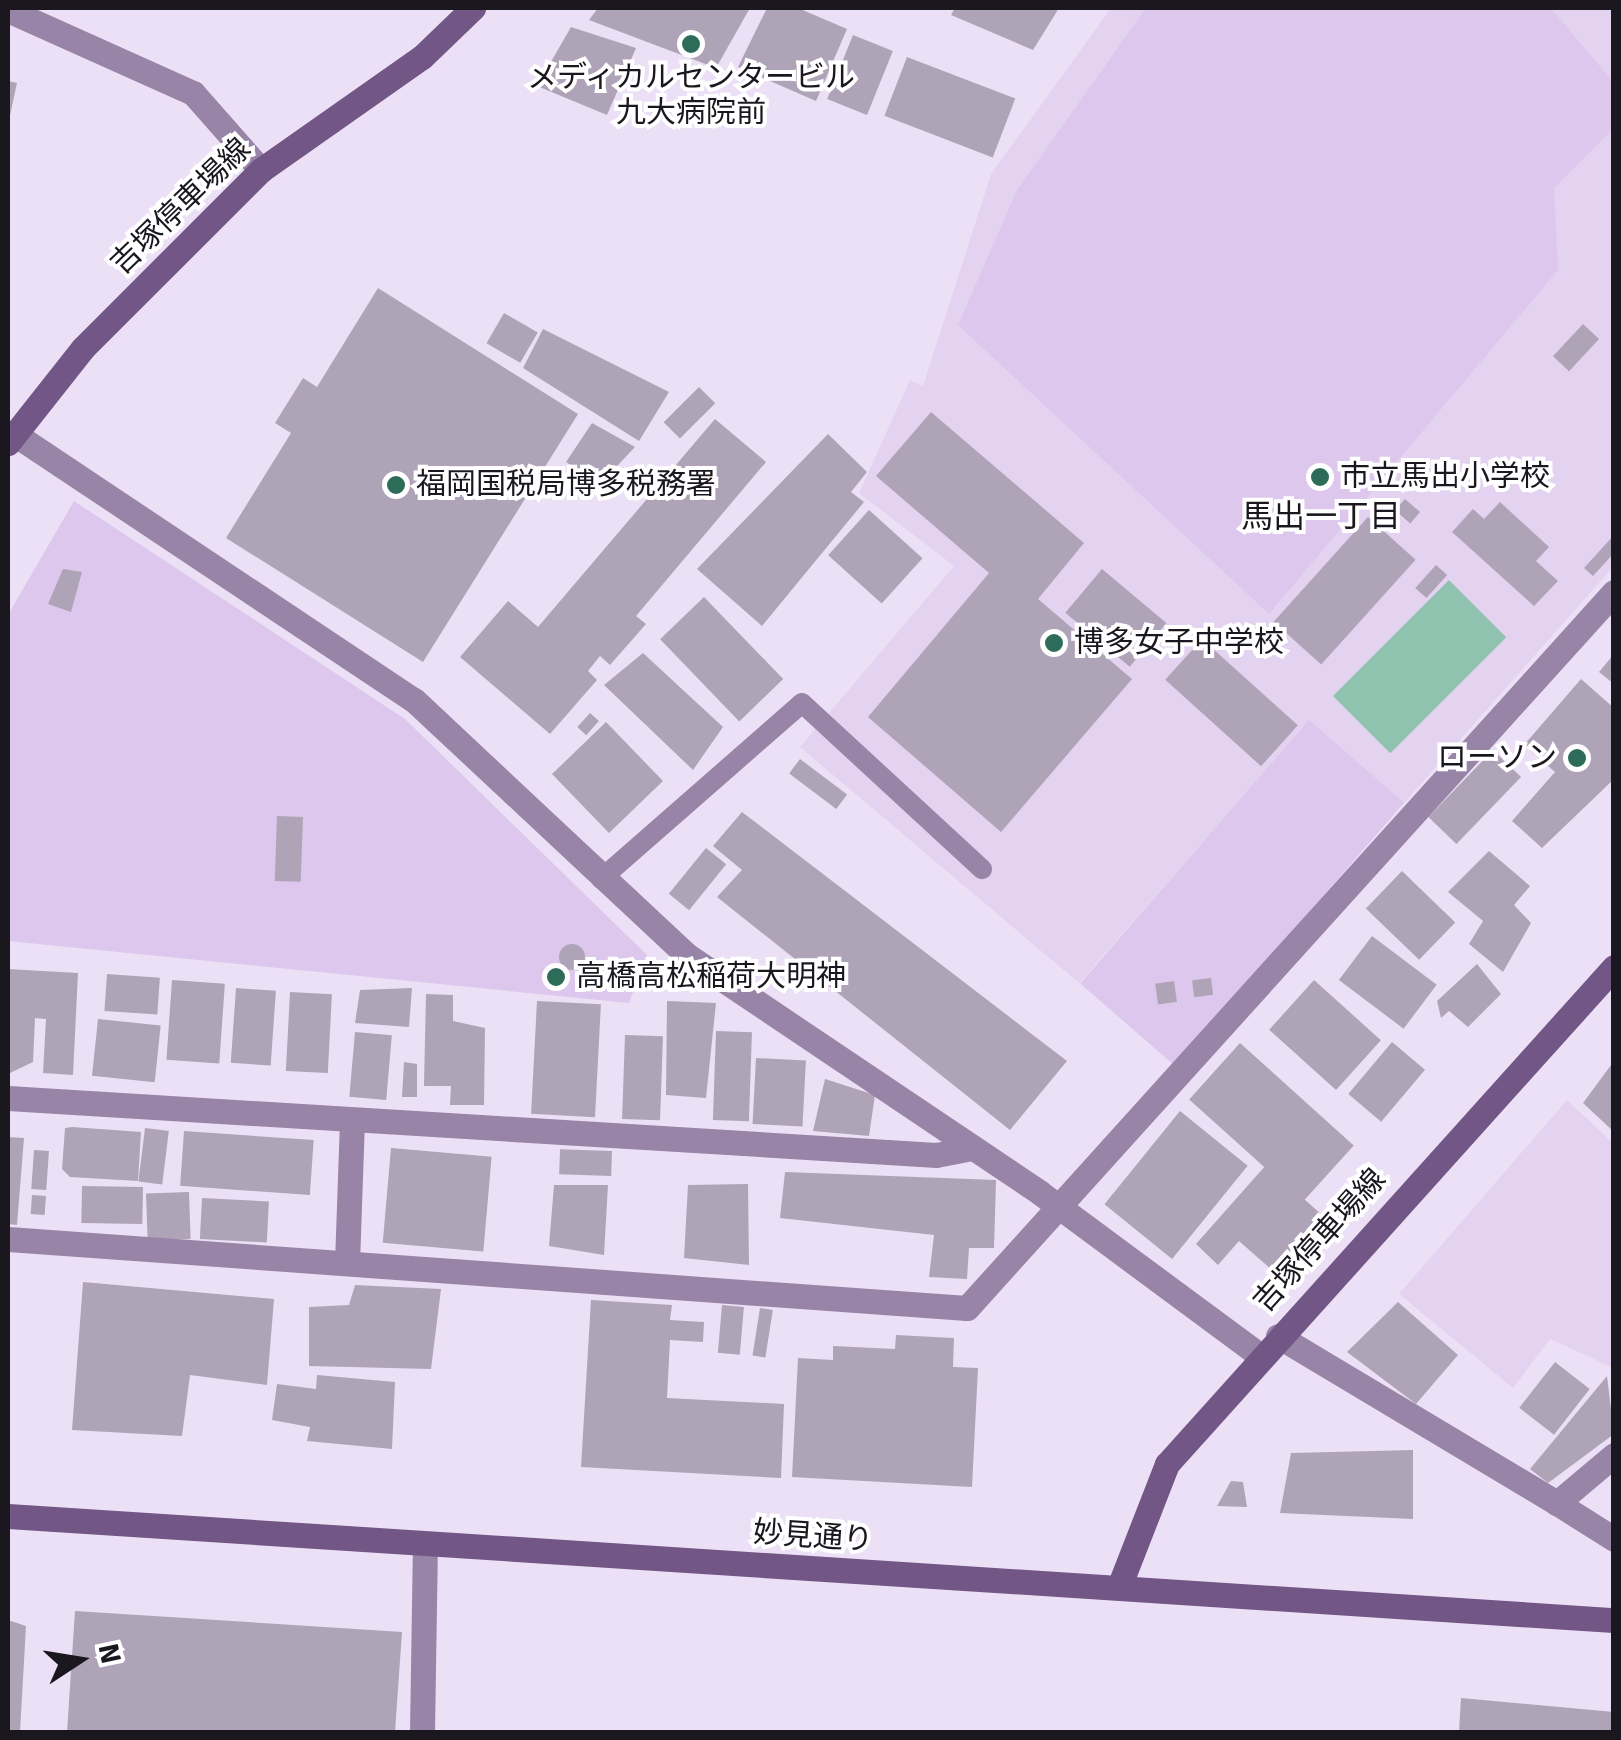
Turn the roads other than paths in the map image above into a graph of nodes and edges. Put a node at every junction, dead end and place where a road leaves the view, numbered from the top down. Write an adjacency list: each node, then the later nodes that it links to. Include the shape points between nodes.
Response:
1 (472, 8): 3 (main road, 吉塚停車場線, via 422,57)
2 (8, 10): 3 (street, via 193,93)
3 (261, 170): 4 (main road, 吉塚停車場線, via 83,348)
4 (10, 438): 7 (street, via 414,700)
5 (1614, 592): 12 (street)
6 (982, 869): 7 (lane, via 802,703)
7 (600, 879): 11 (street, via 685,954)
8 (1614, 966): 15 (main road, 吉塚停車場線)
9 (8, 1098): 10 (street)
10 (352, 1122): 11 (street, via 936,1156); 14 (street)
11 (973, 1148): 12 (street)
12 (1060, 1209): 14 (street, via 967,1308); 16 (street)
13 (8, 1238): 14 (street)
14 (347, 1263)
15 (1278, 1336): 16 (main road, 吉塚停車場線); 18 (street)
16 (1261, 1356): 22 (main road, 吉塚停車場線, via 1167,1464)
17 (1614, 1455): 18 (street)
18 (1557, 1503): 20 (street)
19 (8, 1516): 21 (main road, 妙見通り)
20 (1614, 1538)
21 (425, 1544): 22 (main road, 妙見通り); 24 (street)
22 (1119, 1587): 23 (main road, 妙見通り)
23 (1614, 1620)
24 (422, 1732)

